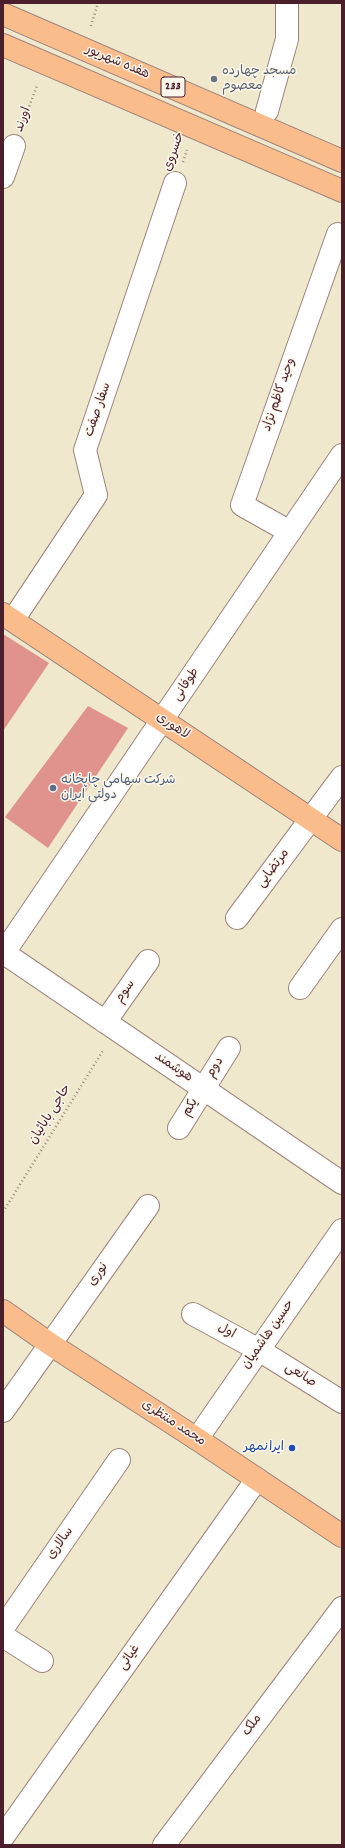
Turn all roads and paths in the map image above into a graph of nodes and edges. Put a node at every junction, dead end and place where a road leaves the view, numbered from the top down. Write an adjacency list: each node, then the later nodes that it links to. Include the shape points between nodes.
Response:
1 (287, 3): 5 (street, via 287,39)
2 (3, 14): 8 (main road, هفده شهریور / 233)
3 (3, 45): 4 (main road, 233)
4 (45, 63): 6 (main road, 233); 7 (path, اورند)
5 (267, 110)
6 (194, 128): 10 (path, خسروی); 11 (main road, 233)
7 (14, 146): 9 (street, اورند)
8 (342, 161)
9 (3, 177)
10 (175, 183): 15 (street, سفار صفت, via 85,450 96,495)
11 (342, 191)
12 (338, 234): 14 (street, وحید کاظم نژاد, via 242,505)
13 (342, 455): 14 (street, طوفانی)
14 (290, 532): 16 (street, طوفانی)
15 (8, 617): 16 (main road, لاهوری)
16 (163, 720): 18 (main road, لاهوری); 22 (street, طوفانی)
17 (342, 777): 18 (street, مرتضایی)
18 (312, 820): 19 (main road, لاهوری); 20 (street, مرتضایی)
19 (342, 840)
20 (237, 918)
21 (342, 929): 24 (street)
22 (3, 953): 25 (street, هوشمند)
23 (148, 961): 25 (street, سوم)
24 (300, 988)
25 (110, 1026): 27 (street, هوشمند); 31 (path, حاجی بابائیان)
26 (229, 1048): 27 (street, دوم)
27 (203, 1089): 28 (street, یکم); 29 (street, هوشمند)
28 (179, 1128)
29 (342, 1183)
30 (148, 1206): 35 (street, نوری)
31 (3, 1212)
32 (342, 1230): 36 (street, حسین هاشمیان)
33 (3, 1311): 35 (main road, محمد منتظری)
34 (193, 1314): 36 (street, اول)
35 (50, 1344): 38 (street, نوری); 39 (main road, محمد منتظری)
36 (259, 1350): 37 (street, صانعی); 39 (street, حسین هاشمیان)
37 (342, 1402)
38 (3, 1411)
39 (197, 1439): 41 (main road, محمد منتظری)
40 (119, 1460): 44 (street, سالاری)
41 (257, 1479): 42 (main road, محمد منتظری); 47 (street, غیائی)
42 (342, 1536)
43 (342, 1608): 48 (street, ملک)
44 (3, 1628)
45 (3, 1636): 46 (street)
46 (42, 1661)
47 (3, 1837)
48 (164, 1845)

